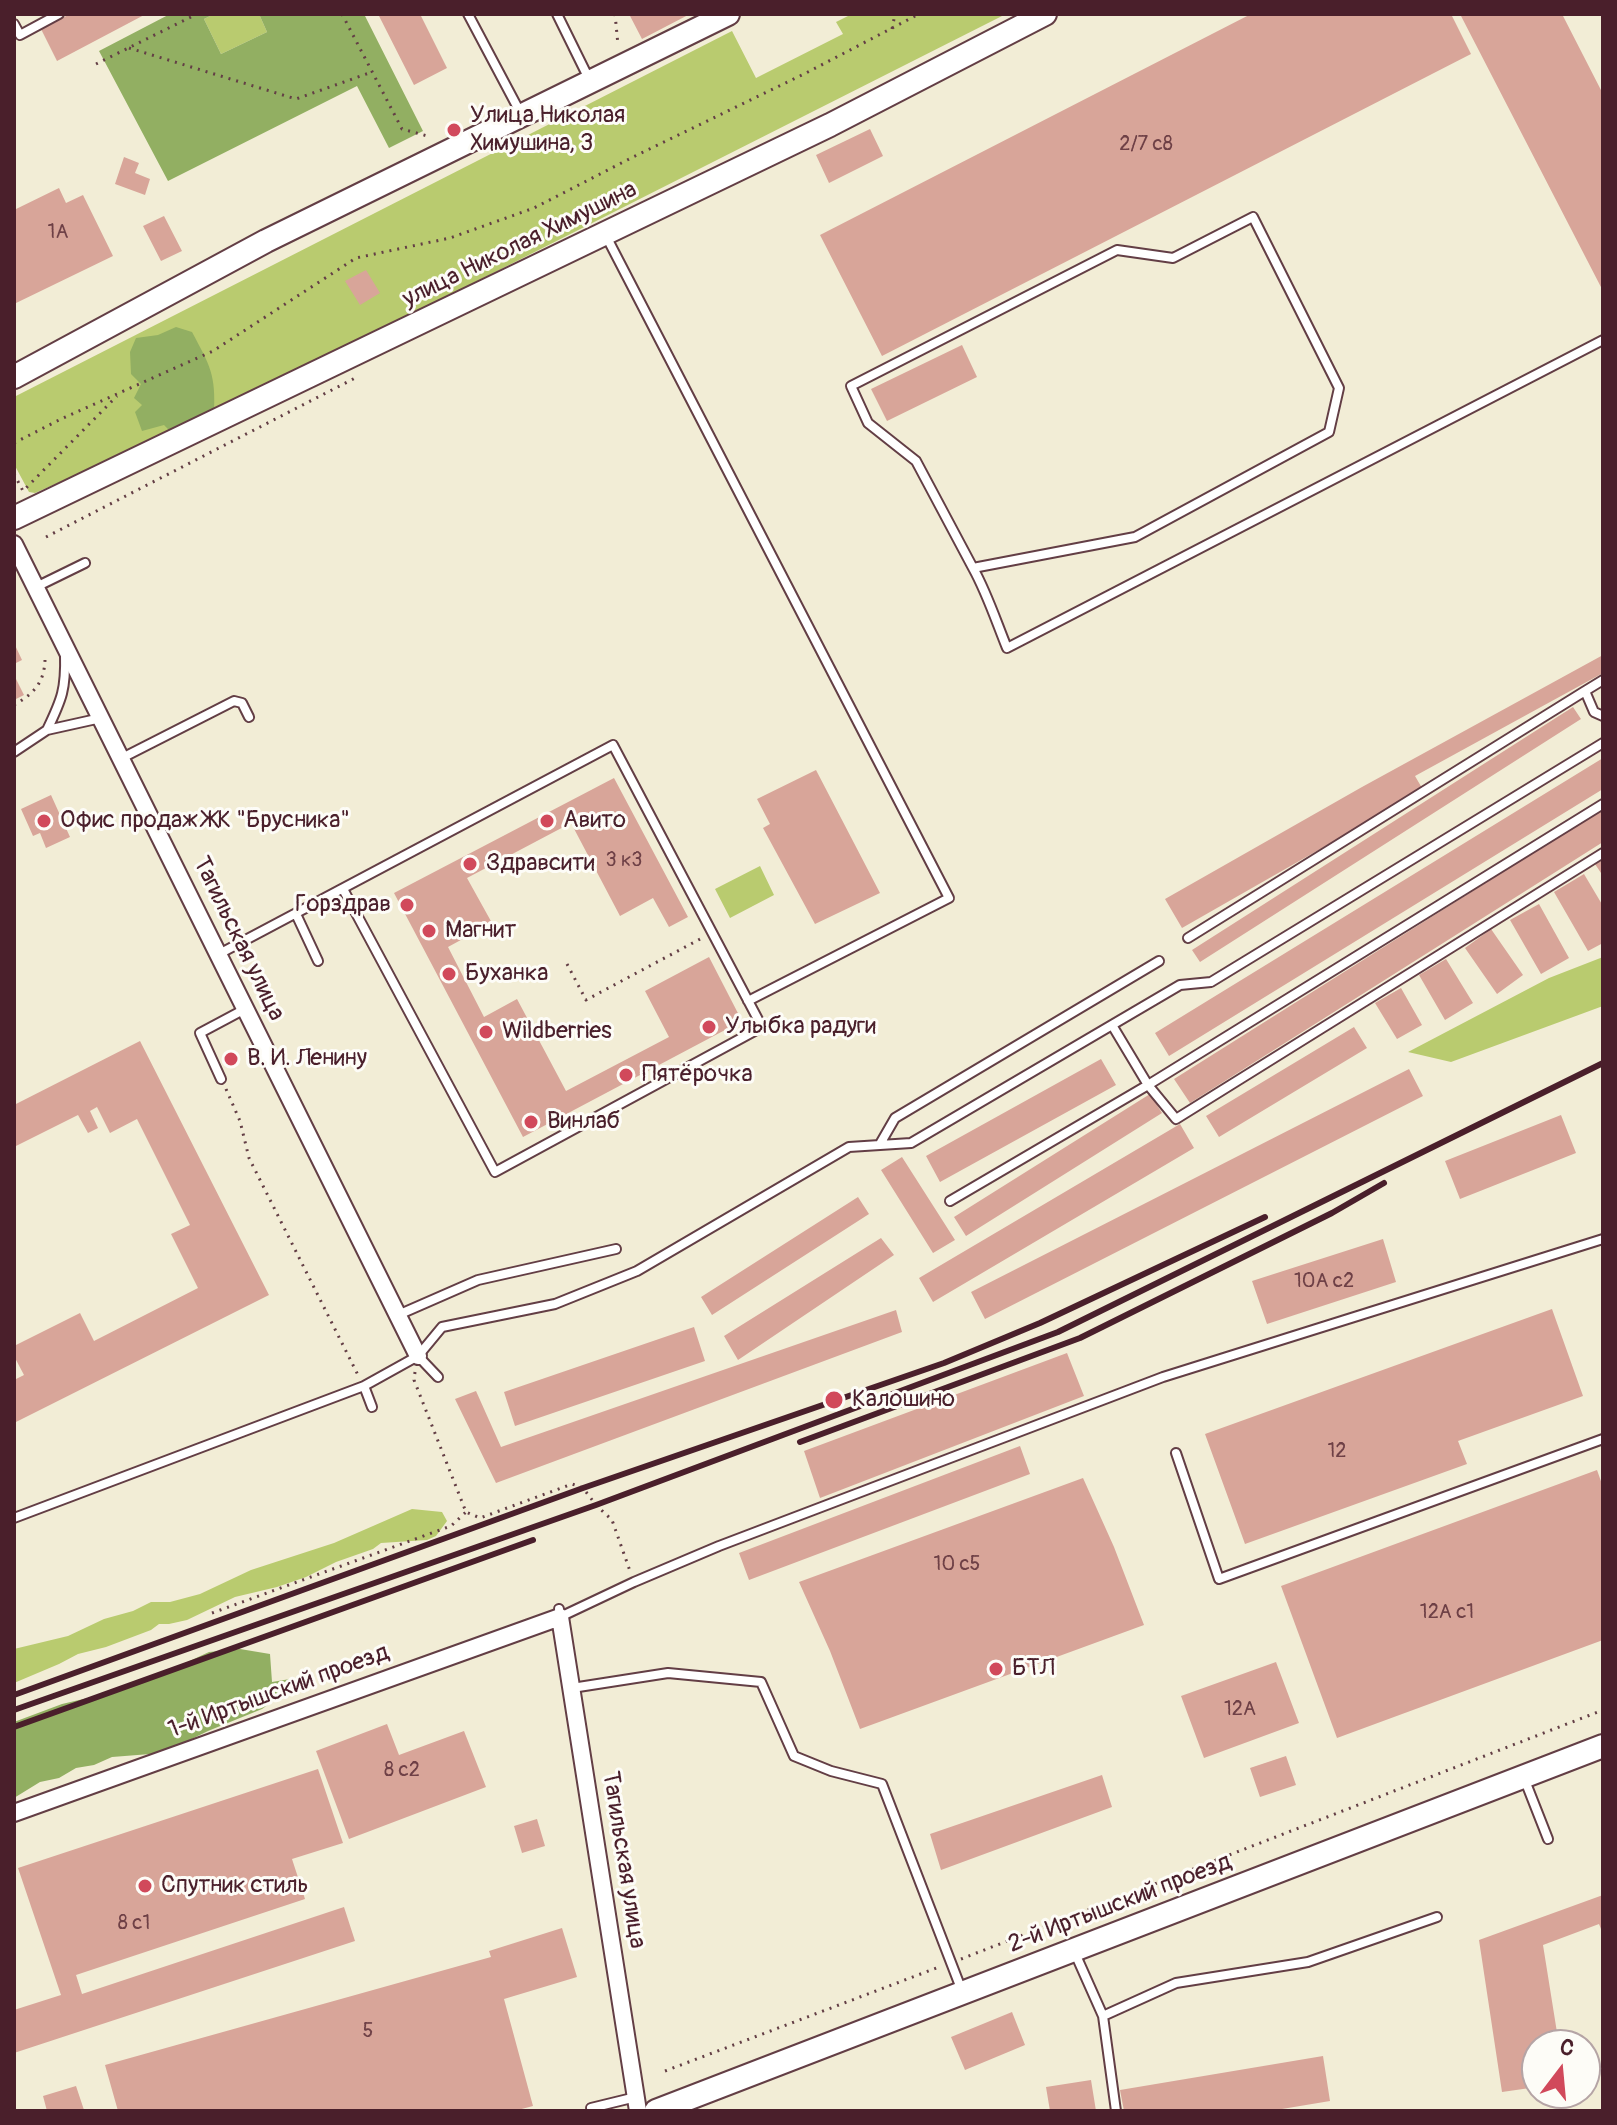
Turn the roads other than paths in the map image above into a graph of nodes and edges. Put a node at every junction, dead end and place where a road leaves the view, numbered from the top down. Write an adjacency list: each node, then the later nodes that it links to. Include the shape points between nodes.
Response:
1 (59, 14): 6 (lane, via 20,35)
2 (468, 14): 8 (lane)
3 (557, 14): 7 (lane)
4 (728, 14): 7 (main road)
5 (1045, 14): 9 (main road, улица Николая Химушина)
6 (14, 24)
7 (590, 81): 8 (main road)
8 (521, 114): 11 (main road, via 266,241)
9 (605, 233): 12 (main road, улица Николая Химушина); 35 (lane, via 949,898)
10 (1603, 340): 15 (lane, via 1007,648)
11 (14, 377)
12 (14, 518)
13 (14, 544): 16 (street, Тагильская улица)
14 (85, 563): 16 (lane)
15 (973, 568): 15 (lane, via 916,461 868,423 851,386 1117,250 1173,258 1253,217 1339,388 1329,432 1135,537)
16 (36, 587): 17 (street, Тагильская улица)
17 (65, 645): 21 (street, Тагильская улица); 23 (lane, via 63,696)
18 (1603, 680): 19 (lane)
19 (1585, 691): 20 (lane, via 1594,712); 31 (lane)
20 (1603, 716)
21 (102, 717): 23 (lane); 26 (street, Тагильская улица)
22 (249, 717): 26 (lane, via 242,703 234,701)
23 (47, 730): 25 (lane)
24 (1603, 743): 37 (lane, via 1211,982 1180,985)
25 (14, 752)
26 (122, 758): 32 (street, Тагильская улица)
27 (1603, 804): 39 (lane)
28 (1603, 853): 39 (lane, via 1176,1119)
29 (343, 889): 30 (lane); 35 (lane, via 613,745); 35 (lane, via 495,1172 762,1027)
30 (296, 914): 32 (lane); 33 (lane)
31 (1188, 938)
32 (219, 954): 36 (street, Тагильская улица)
33 (318, 961)
34 (1159, 961): 40 (lane, via 895,1118)
35 (748, 1001)
36 (246, 1008): 38 (lane, via 200,1033); 44 (street, Тагильская улица)
37 (1112, 1025): 39 (lane); 40 (lane, via 911,1143)
38 (221, 1079)
39 (1148, 1085): 41 (lane)
40 (880, 1144): 45 (lane, via 849,1147 637,1271 555,1304 442,1327)
41 (950, 1201)
42 (1603, 1239): 52 (lane, via 1163,1377)
43 (616, 1249): 44 (lane, via 478,1280)
44 (397, 1315): 45 (street, Тагильская улица)
45 (418, 1356): 46 (lane); 47 (lane)
46 (438, 1377)
47 (364, 1386): 48 (lane); 51 (lane)
48 (372, 1407)
49 (1603, 1439): 50 (lane, via 1219,1579)
50 (1176, 1453)
51 (14, 1518)
52 (559, 1613): 53 (street, Тагильская улица); 56 (street, 1-й Иртышский проезд)
53 (571, 1689): 60 (lane, via 668,1673 761,1682 794,1756 882,1784); 62 (street, Тагильская улица)
54 (1603, 1746): 55 (main road, 2-й Иртышский проезд)
55 (1523, 1777): 57 (lane); 59 (main road, 2-й Иртышский проезд)
56 (14, 1813)
57 (1548, 1839)
58 (1437, 1917): 61 (lane, via 1308,1962 1176,1983)
59 (1074, 1950): 60 (main road, 2-й Иртышский проезд); 61 (lane)
60 (962, 1993): 64 (main road, 2-й Иртышский проезд)
61 (1103, 2016): 65 (lane)
62 (637, 2104): 63 (lane)
63 (591, 2108)
64 (656, 2111)
65 (1116, 2111)

